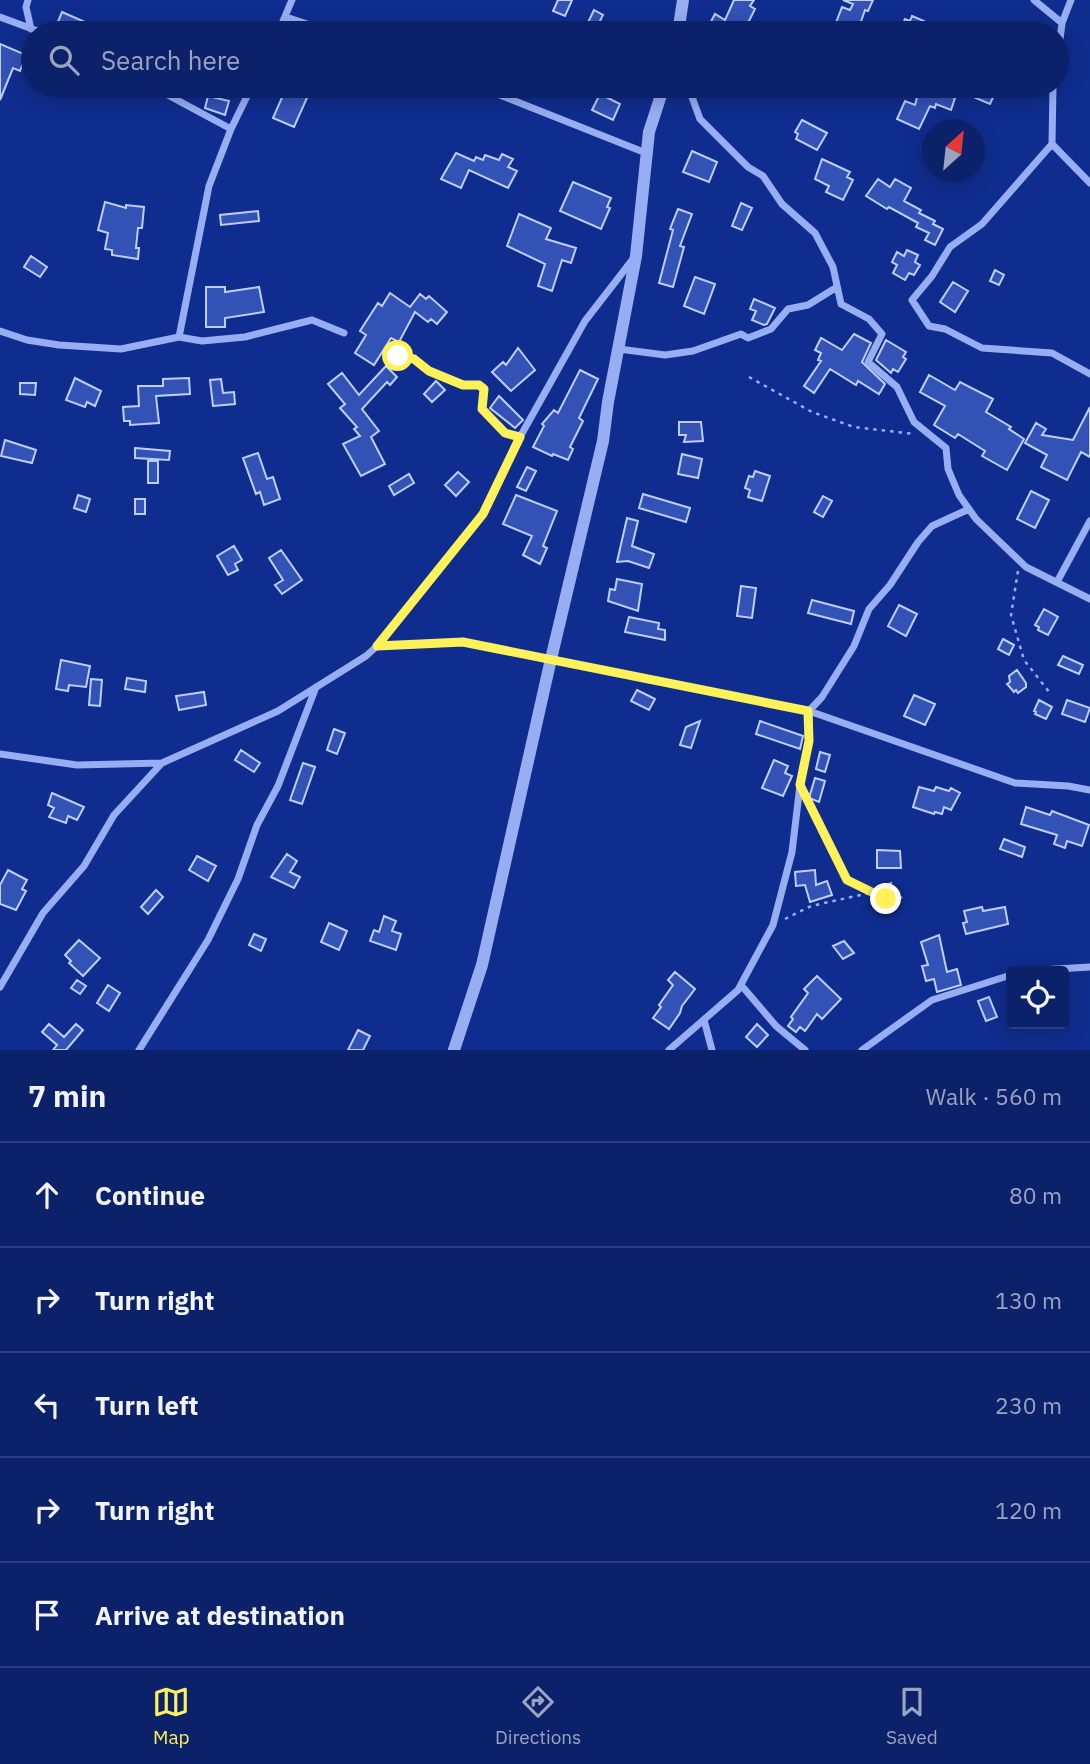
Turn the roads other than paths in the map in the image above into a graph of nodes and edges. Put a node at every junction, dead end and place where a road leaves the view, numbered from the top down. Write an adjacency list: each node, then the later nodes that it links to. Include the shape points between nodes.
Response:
1 (28, 0): 8 (street)
2 (292, 0): 6 (street)
3 (682, 0): 11 (street)
4 (1034, 0): 12 (street)
5 (1071, 0): 13 (street)
6 (286, 16): 9 (street); 10 (street)
7 (0, 17): 14 (street)
8 (29, 21)
9 (284, 21)
10 (300, 21)
11 (679, 21)
12 (1060, 21)
13 (1063, 21)
14 (21, 25)
15 (173, 98): 21 (street)
16 (246, 98): 21 (street)
17 (507, 98): 23 (street)
18 (660, 98): 23 (street)
19 (692, 98): 26 (street, via 700,119 763,176 782,204 815,233 833,267)
20 (1053, 98): 22 (street)
21 (231, 129): 29 (street, via 209,186)
22 (1052, 144): 24 (street); 32 (street, via 982,224 950,247 912,300 929,326 982,348 1052,353)
23 (646, 153): 25 (street)
24 (1090, 183)
25 (636, 256): 30 (street); 33 (street, via 585,321)
26 (837, 287): 30 (street, via 808,305 788,309 771,329 748,338 741,334 693,351 665,355); 34 (street, via 841,304 869,319 882,334 868,362 897,387 914,422 946,448 948,470)
27 (0, 331): 29 (street, via 59,345 121,349)
28 (344, 332): 29 (street, via 312,320 245,337 201,341)
29 (179, 337)
30 (619, 349): 39 (street, via 603,441)
31 (398, 356): 33 (street, via 414,359 429,371 463,385 479,385 484,389 482,409 505,433)
32 (1090, 374)
33 (520, 437): 38 (street, via 483,514)
34 (969, 509): 36 (street, via 1026,568); 41 (street, via 932,526 912,550 869,609 854,646 822,697)
35 (1090, 521): 36 (street)
36 (1057, 582): 37 (street)
37 (1090, 599)
38 (377, 646): 39 (street, via 463,642); 40 (street)
39 (551, 659): 41 (street); 52 (street, via 482,965)
40 (316, 687): 43 (street, via 278,710); 51 (street, via 278,786 208,940)
41 (808, 711): 44 (street, via 1015,783); 48 (street, via 809,741 792,852 773,925)
42 (0, 754): 43 (street, via 77,765)
43 (162, 764): 49 (street, via 114,815 84,866 43,913)
44 (1090, 790)
45 (1090, 967): 46 (street)
46 (1069, 968)
47 (1006, 977): 56 (street, via 932,1000)
48 (741, 985): 50 (street); 55 (street, via 776,1026)
49 (0, 987)
50 (704, 1020): 53 (street); 54 (street)
51 (139, 1050)
52 (454, 1050)
53 (668, 1050)
54 (712, 1050)
55 (805, 1050)
56 (862, 1050)

